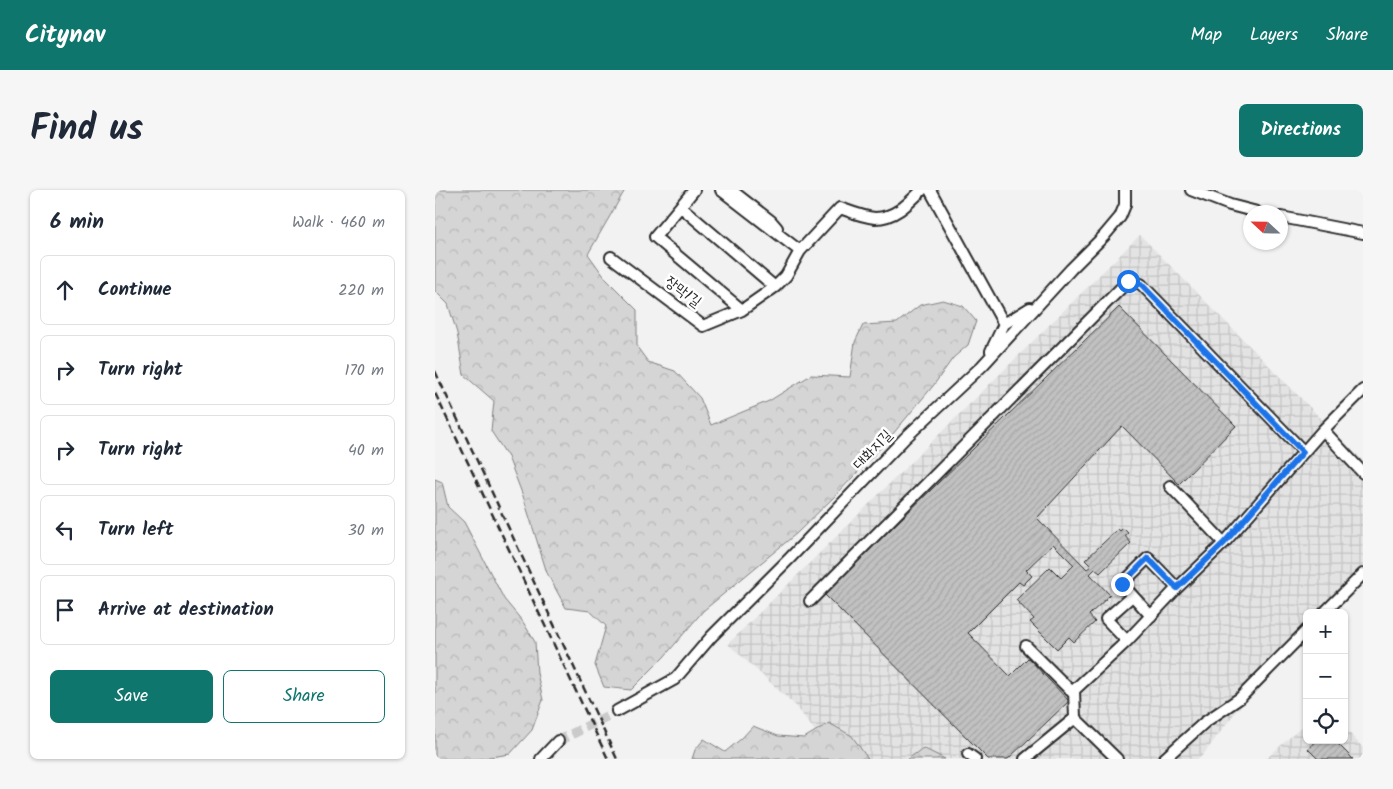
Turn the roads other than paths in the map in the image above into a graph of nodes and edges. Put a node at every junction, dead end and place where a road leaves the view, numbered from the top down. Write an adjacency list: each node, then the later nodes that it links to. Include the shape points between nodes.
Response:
1 (693, 190): 8 (street, 장막1길)
2 (721, 190): 12 (street)
3 (731, 190): 12 (street, via 771,220)
4 (922, 190): 13 (street, 장막1길, via 893,214 876,218 841,208)
5 (930, 190): 18 (street)
6 (1125, 190): 16 (street, 대화지길, via 1125,205 1120,217)
7 (1191, 190): 9 (street)
8 (681, 207): 15 (street); 17 (street, 장막1길, via 655,237)
9 (1243, 209)
10 (1288, 218): 11 (street)
11 (1363, 233)
12 (785, 239): 13 (street)
13 (800, 251): 15 (street, 장막1길, via 786,276)
14 (611, 257): 17 (street, 장막1길, via 703,326)
15 (775, 287): 17 (street, 장막1길)
16 (1040, 303): 18 (street); 19 (street, 대화지길)
17 (742, 310)
18 (1004, 324): 19 (street)
19 (982, 366): 36 (street, 대화지길, via 905,438 711,637 675,679)
20 (1363, 390): 21 (street)
21 (1323, 430): 22 (street); 23 (street)
22 (1303, 452): 25 (street); 29 (street, via 1141,284 1128,281)
23 (1363, 473)
24 (1170, 486): 25 (street)
25 (1224, 543): 27 (street)
26 (1363, 574): 30 (street)
27 (1177, 588): 28 (street, via 1148,558 1122,584); 31 (street)
28 (1131, 596): 31 (street); 33 (street, via 1106,619)
29 (811, 601)
30 (1328, 609)
31 (1151, 616): 33 (street)
32 (1303, 634): 42 (street, via 1240,698 1205,722)
33 (1127, 641): 35 (street)
34 (1026, 646): 35 (street, via 1072,692)
35 (1074, 690): 37 (street)
36 (617, 711)
37 (1075, 718): 39 (street); 41 (street)
38 (558, 741): 40 (street)
39 (1115, 758)
40 (541, 759)
41 (1025, 759)
42 (1164, 759)

